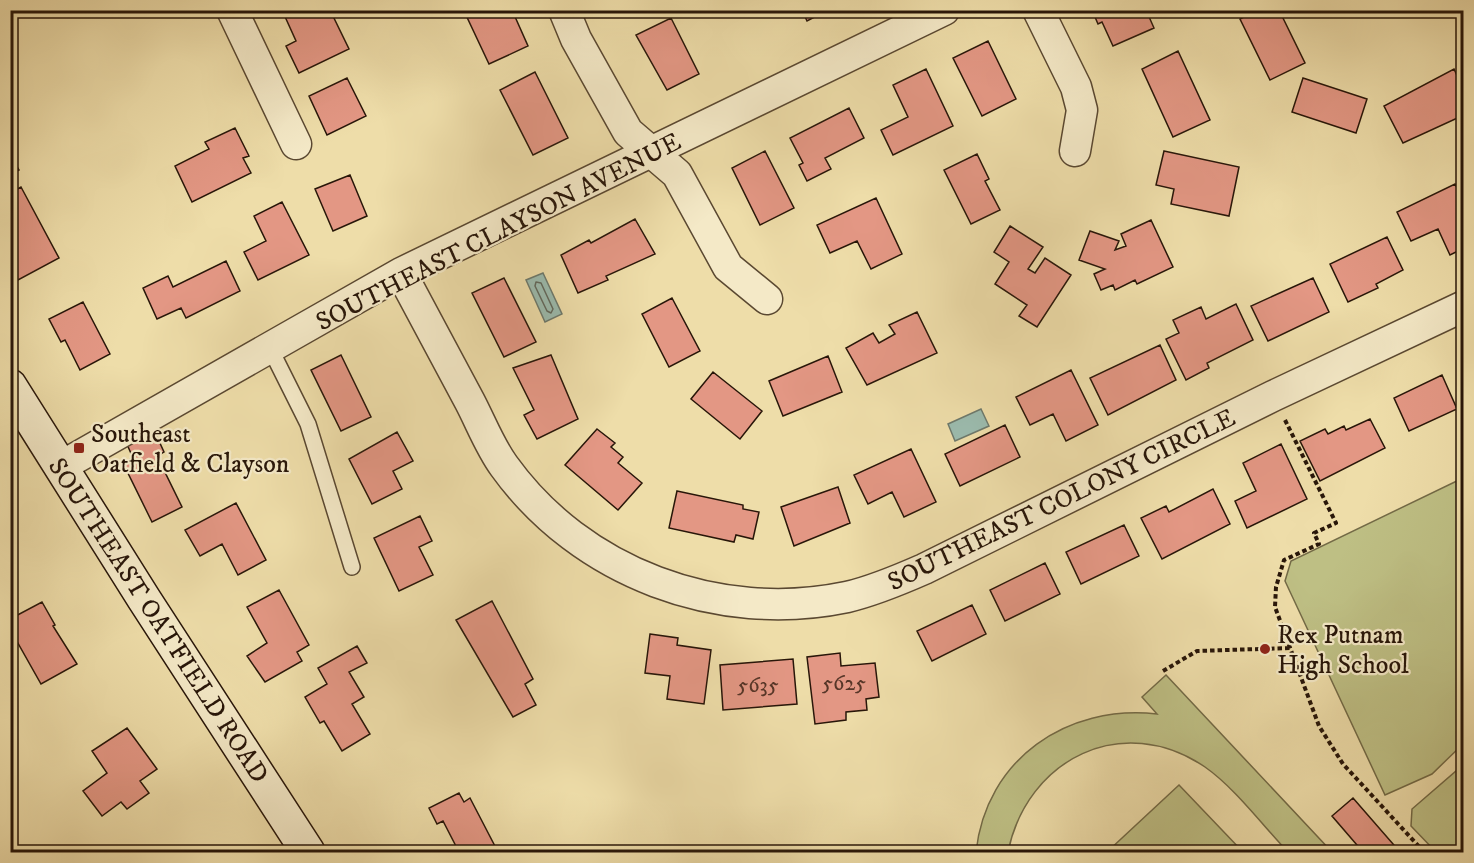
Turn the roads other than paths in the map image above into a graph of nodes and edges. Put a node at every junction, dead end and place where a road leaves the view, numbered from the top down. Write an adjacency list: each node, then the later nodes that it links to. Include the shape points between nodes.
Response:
1 (232, 10): 5 (street)
2 (564, 10): 7 (street, via 628,132)
3 (1038, 10): 6 (street, via 1076,87 1082,110)
4 (927, 14): 7 (street, SOUTHEAST CLAYSON AVENUE)
5 (296, 144)
6 (1075, 151)
7 (652, 152): 8 (street, SOUTHEAST CLAYSON AVENUE); 9 (street, via 676,174 728,267)
8 (401, 273): 10 (street, SOUTHEAST COLONY CIRCLE, via 503,465 549,517 581,543 638,575 725,601 766,604 847,597 886,585); 11 (street, SOUTHEAST CLAYSON AVENUE)
9 (767, 299)
10 (1464, 306)
11 (270, 348): 13 (street, SOUTHEAST CLAYSON AVENUE); 14 (lane, via 308,423)
12 (10, 386): 13 (main road, SOUTHEAST OATFIELD ROAD)
13 (60, 466): 15 (main road, SOUTHEAST OATFIELD ROAD)
14 (352, 567)
15 (309, 852)

